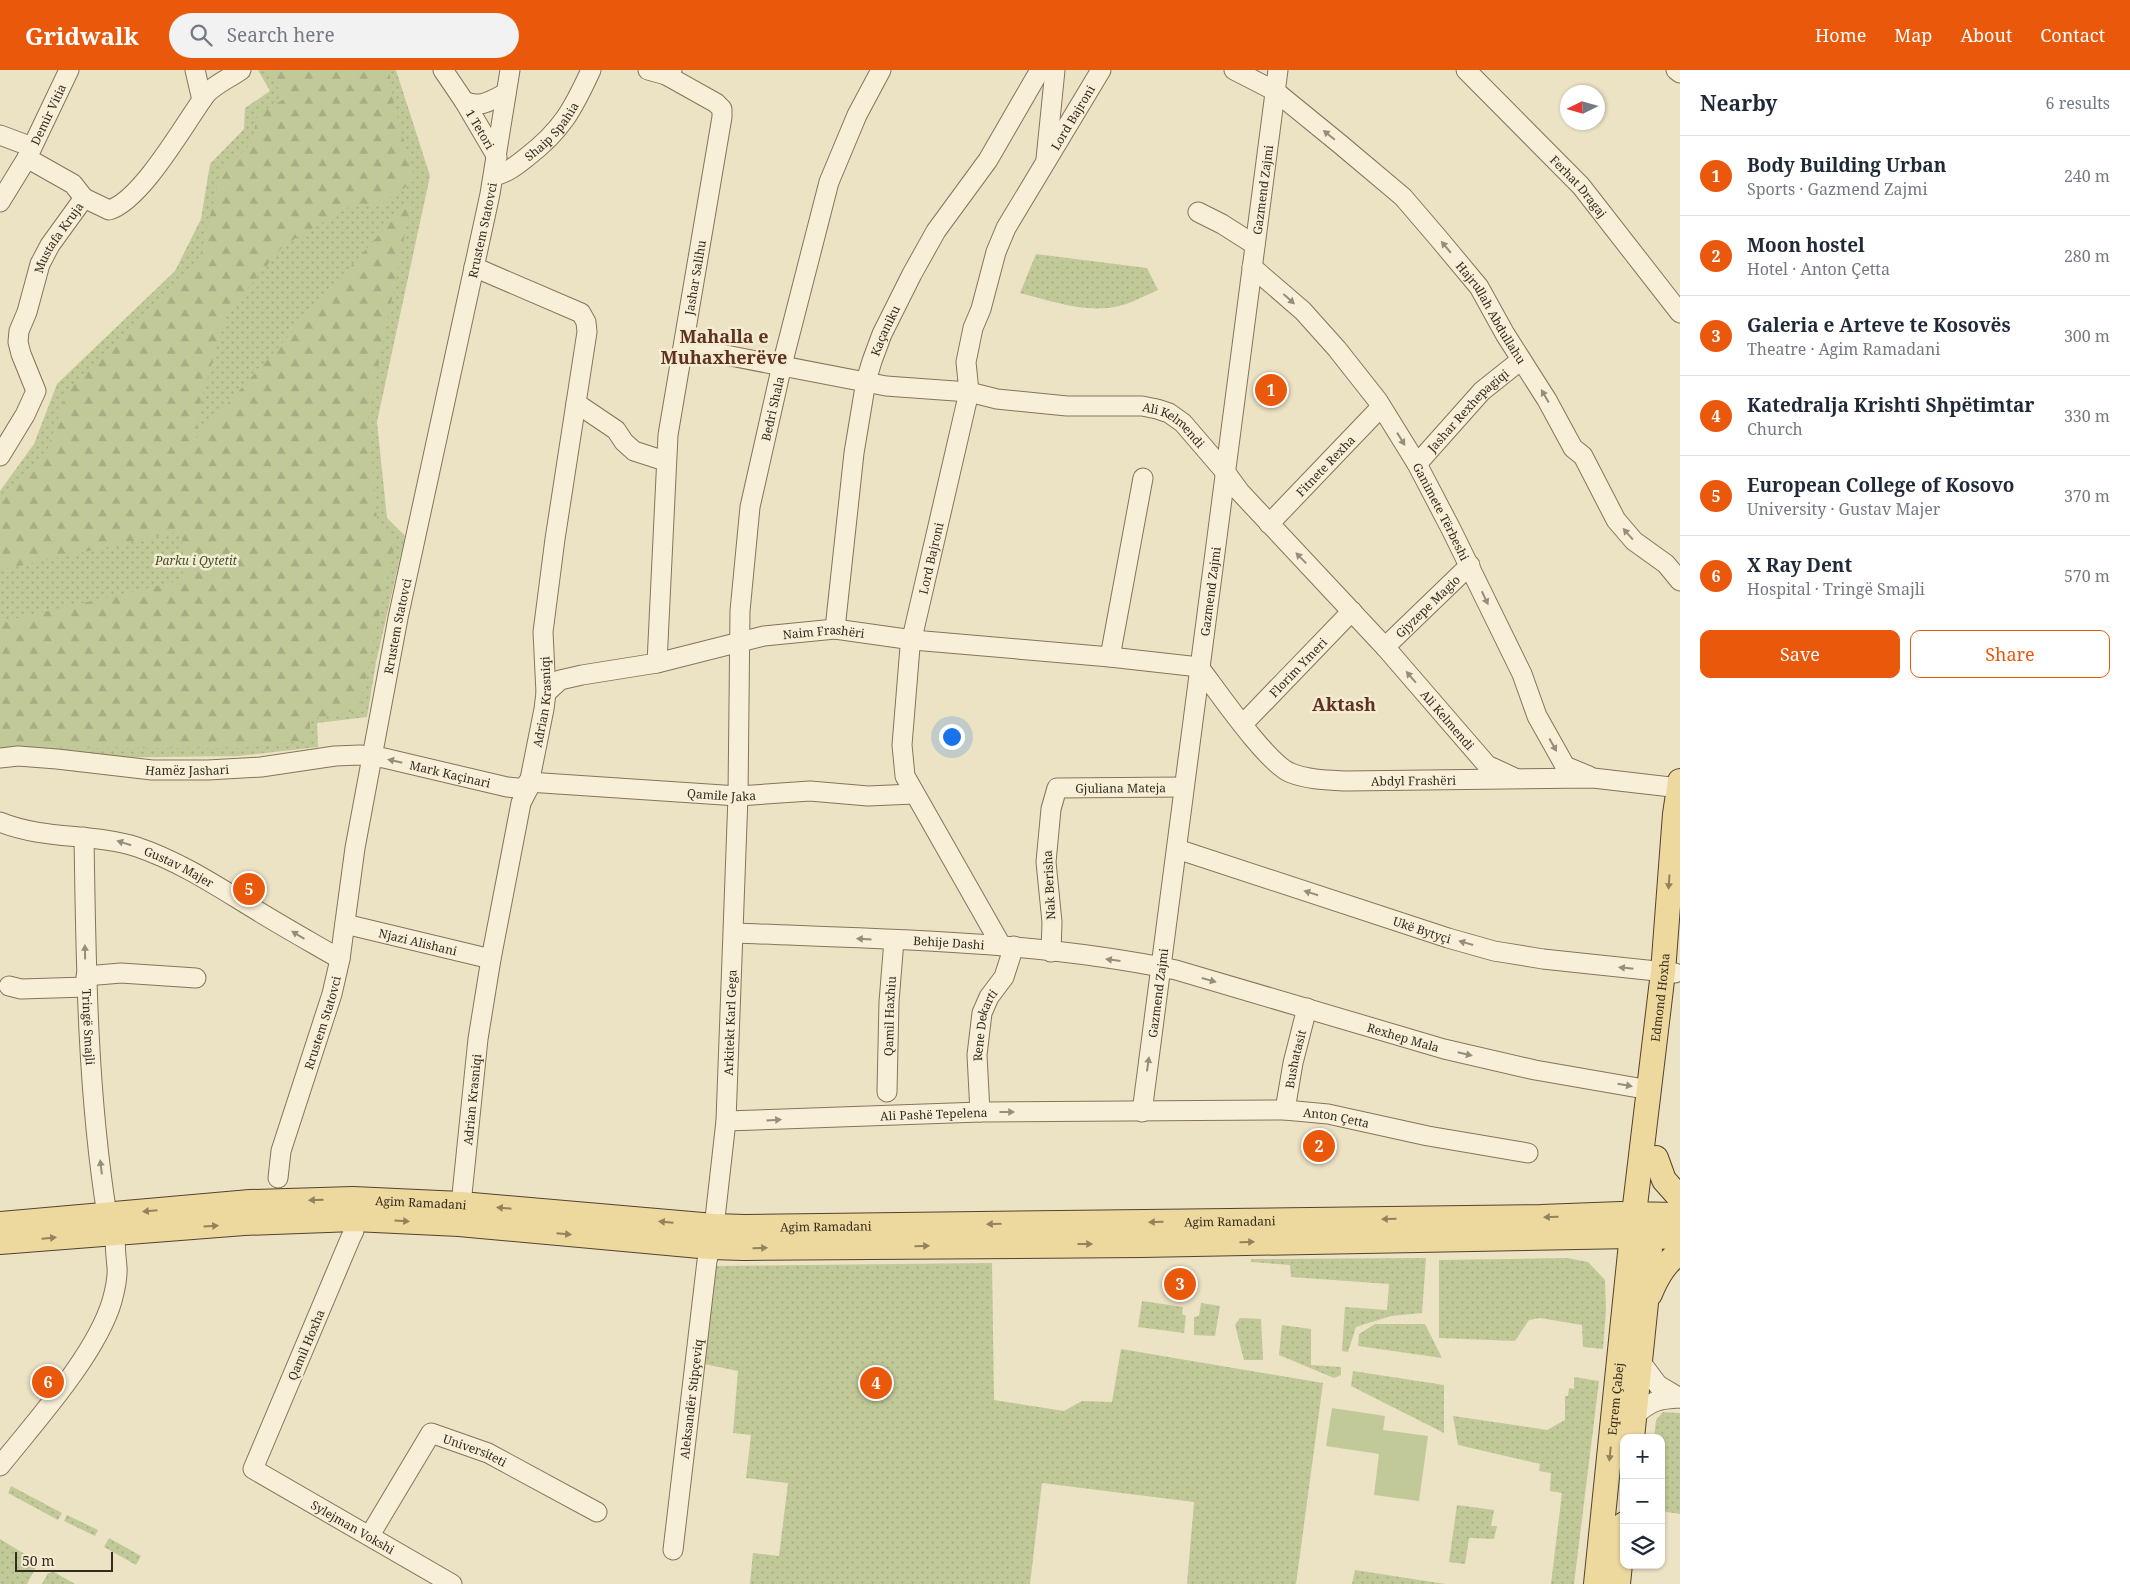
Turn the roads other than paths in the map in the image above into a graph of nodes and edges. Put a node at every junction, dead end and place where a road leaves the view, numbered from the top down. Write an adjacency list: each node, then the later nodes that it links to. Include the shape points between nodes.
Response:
1 (69, 70): 23 (street, Demir Vitia)
2 (195, 70): 20 (street)
3 (241, 70): 20 (street, Mustafa Kruja)
4 (443, 70): 21 (street, 1 Tetori)
5 (499, 70): 19 (street)
6 (510, 70): 19 (street, Rrustem Statovci)
7 (591, 70): 26 (street, Shaip Spahia, via 570,112 556,131 516,165)
8 (881, 70): 36 (street, Bedri Shala, via 829,182)
9 (1040, 70): 37 (street, Kaçaniku, via 988,160 936,232 912,274 882,334)
10 (1055, 70): 25 (street, Lord Bajroni)
11 (1101, 70): 25 (street, Lord Bajroni)
12 (1234, 70): 18 (street)
13 (1278, 70): 18 (street, Gazmend Zajmi)
14 (1466, 70): 33 (street, Ferhat Dragaj, via 1581,186)
15 (1676, 70): 17 (street)
16 (662, 72): 34 (street, Jashar Salihu, via 722,109)
17 (1680, 73)
18 (1275, 91): 30 (street, Gazmend Zajmi); 35 (street, Hajrullah Abdullahu, one-way to 18, via 1479,287 1403,197)
19 (506, 93): 21 (street, 1 Tetori, via 480,105); 24 (street, Rrustem Statovci)
20 (202, 100): 27 (street, Mustafa Kruja, via 162,159 117,208 109,210)
21 (464, 101): 24 (street, 1 Tetori)
22 (0, 135): 23 (street)
23 (29, 153): 27 (street, Demir Vitia, via 73,184); 28 (street, Demir Vitia)
24 (496, 157): 26 (street, Rrustem Statovci)
25 (1045, 165): 38 (street, Lord Bajroni, via 1006,228 996,252 966,362)
26 (494, 176): 31 (street, Rrustem Statovci)
27 (84, 198): 41 (street, Mustafa Kruja, via 50,245 34,282 18,342 36,390)
28 (0, 202)
29 (1198, 212): 30 (street)
30 (1255, 245): 32 (street, Gazmend Zajmi)
31 (474, 267): 39 (street, Adrian Krasniqi, via 581,313 588,332); 60 (street, Rrustem Statovci, via 398,618)
32 (1252, 267): 40 (street, Ganimete Tërbeshi, one-way to 40, via 1303,311); 44 (street, Gazmend Zajmi)
33 (1680, 313)
34 (684, 347): 36 (street, Ali Kelmendi); 42 (street, Jashar Salihu)
35 (1521, 360): 43 (street, Jashar Rexhepagiqi, via 1482,391); 48 (street, Hajrullah Abdullahu, one-way to 35, via 1634,541 1616,520 1583,456 1573,448)
36 (782, 365): 37 (street, Ali Kelmendi); 53 (street, Bedri Shala, via 750,508 742,572)
37 (866, 382): 38 (street, Ali Kelmendi); 51 (street, Kaçaniku, via 854,453)
38 (969, 392): 44 (street, Ali Kelmendi, via 997,399 1052,404 1142,406 1170,413 1183,423); 52 (street, Lord Bajroni)
39 (576, 403): 42 (street, via 616,430 634,452); 58 (street, Adrian Krasniqi, via 543,632)
40 (1381, 407): 43 (street, Ganimete Tërbeshi, one-way to 43); 46 (street, Fitnete Rexha)
41 (0, 456)
42 (665, 461): 56 (street, Jashar Salihu)
43 (1416, 464): 47 (street, Ganimete Tërbeshi)
44 (1226, 473): 46 (street, Ali Kelmendi); 57 (street, Gazmend Zajmi)
45 (1143, 478): 55 (street)
46 (1269, 524): 50 (street, Ali Kelmendi, one-way to 46)
47 (1470, 565): 54 (street, Gjyzepe Magio); 62 (street, Ganimete Tërbeshi, one-way to 62, via 1522,674 1528,697 1565,766)
48 (1673, 567): 49 (street, Hajrullah Abdullahu)
49 (1680, 581)
50 (1352, 611): 54 (street, Ali Kelmendi); 59 (street, Florim Ymeri)
51 (835, 629): 52 (street, Naim Frashëri); 53 (street, Naim Frashëri, via 764,636)
52 (913, 640): 55 (street, Naim Frashëri); 68 (street, Lord Bajroni, via 902,745 905,776)
53 (740, 643): 56 (street, Naim Frashëri); 69 (street, Bedri Shala)
54 (1385, 647): 63 (street, Ali Kelmendi, one-way to 54, via 1488,765)
55 (1110, 657): 57 (street, Naim Frashëri)
56 (657, 663): 58 (street, Naim Frashëri, via 560,680)
57 (1199, 667): 59 (street, Abdyl Frashëri); 66 (street, Gazmend Zajmi)
58 (546, 694): 64 (street, Adrian Krasniqi)
59 (1243, 724): 63 (street, Abdyl Frashëri, via 1268,758 1289,773 1307,778 1347,781)
60 (373, 756): 61 (street, Hamëz Jashari, via 335,756 261,767 208,770 152,770 57,759); 64 (street, Mark Kaçinari, one-way to 60, via 507,787); 74 (street, Rrustem Statovci, via 355,848)
61 (0, 758)
62 (1593, 778): 63 (street, Abdyl Frashëri); 65 (street, Abdyl Frashëri)
63 (1521, 780)
64 (528, 785): 69 (street, Qamile Jaka); 80 (street, Adrian Krasniqi, via 521,804)
65 (1679, 785): 82 (main road, Edmond Hoxha, one-way to 82)
66 (1184, 786): 67 (street, Gjuliana Mateja); 72 (street, Gazmend Zajmi)
67 (1057, 788): 78 (street, Nak Berisha, via 1046,853 1052,922)
68 (914, 794): 69 (street, Qamile Jaka, via 868,796 810,791); 77 (street, Lord Bajroni)
69 (738, 796): 75 (street, Arkitekt Karl Gega)
70 (0, 822): 71 (street, Gustav Majer, via 59,836)
71 (84, 837): 79 (street, Gustav Majer, one-way to 71, via 173,861 115,841); 84 (street, Tringë Smajli, one-way to 71)
72 (1177, 849): 81 (street, Gazmend Zajmi); 82 (street, Ukë Bytyçi, one-way to 72, via 1494,951)
73 (1680, 923): 82 (main road, Edmond Hoxha)
74 (345, 924): 79 (street, Rrustem Statovci); 80 (street, Njazi Alishani)
75 (734, 933): 76 (street, Behije Dashi, one-way to 75); 92 (street, Arkitekt Karl Gega)
76 (894, 940): 77 (street, Behije Dashi); 88 (street, Qamil Haxhiu)
77 (1008, 945): 78 (street, Behije Dashi); 90 (street, Rene Dekarti, via 1004,977 989,997 982,1014 977,1055)
78 (1051, 952): 81 (street, Behije Dashi, one-way to 78)
79 (340, 959): 95 (street, Rrustem Statovci, via 332,994 281,1151)
80 (491, 959): 97 (street, Adrian Krasniqi, via 478,1039)
81 (1161, 967): 86 (street, Rexhep Mala, one-way to 86); 91 (street, Gazmend Zajmi, one-way to 81)
82 (1669, 972): 87 (main road, Edmond Hoxha); 94 (main road, Edmond Hoxha)
83 (196, 978): 84 (street, via 121,973)
84 (86, 981): 85 (street, via 21,989); 102 (street, Tringë Smajli, one-way to 84, via 96,1118)
85 (9, 986)
86 (1307, 1008): 87 (street, Rexhep Mala, one-way to 87, via 1444,1049 1535,1070); 89 (street, Bushatasit)
87 (1650, 1090): 94 (main road, Edmond Hoxha)
88 (887, 1092)
89 (1285, 1110): 91 (street, Anton Çetta); 93 (street, Anton Çetta, via 1328,1114)
90 (980, 1112): 91 (street, Ali Pashë Tepelena, one-way to 91); 92 (street, Ali Pashë Tepelena, one-way to 90)
91 (1142, 1112)
92 (726, 1122): 104 (street, Arkitekt Karl Gega)
93 (1528, 1153)
94 (1649, 1158): 96 (main road); 99 (main road, via 1627,1193 1607,1207); 103 (main road, Edmond Hoxha)
95 (278, 1190): 97 (main road, Agim Ramadani, one-way to 95, via 353,1199); 102 (main road, Agim Ramadani, one-way to 102)
96 (1680, 1198)
97 (461, 1204): 104 (main road, Agim Ramadani, one-way to 97)
98 (1680, 1215): 103 (main road)
99 (1580, 1216): 103 (main road, Agim Ramadani); 104 (main road, Agim Ramadani, one-way to 104, via 992,1224)
100 (354, 1219): 102 (main road, Agim Ramadani, one-way to 100); 104 (main road, Agim Ramadani, one-way to 104); 114 (street, Qamil Hoxha, via 354,1231)
101 (0, 1224): 102 (main road, Agim Ramadani)
102 (112, 1224): 107 (main road, Agim Ramadani, one-way to 102); 113 (street, Tringë Smajli, via 118,1269 116,1286 98,1334 63,1386)
103 (1642, 1225): 105 (main road, Agim Ramadani); 106 (main road); 109 (main road, Eqrem Çabej)
104 (713, 1237): 105 (main road, Agim Ramadani, one-way to 105, via 1142,1245); 117 (street, Aleksandër Stipçeviq, via 707,1261)
105 (1562, 1237): 109 (main road, via 1607,1250 1620,1267)
106 (1680, 1237)
107 (0, 1242)
108 (1680, 1252): 109 (main road)
109 (1636, 1302): 110 (main road, Eqrem Çabej); 120 (main road, Eqrem Çabej, one-way to 120)
110 (1640, 1360): 111 (street, via 1658,1385); 112 (main road, Eqrem Çabej)
111 (1680, 1398): 112 (street, via 1648,1403)
112 (1633, 1427)
113 (0, 1466)
114 (254, 1469): 116 (street, Sylejman Vokshi)
115 (596, 1512): 116 (street, Universiteti, via 488,1453 431,1433)
116 (370, 1535): 119 (street, Sylejman Vokshi)
117 (673, 1550)
118 (1620, 1564): 121 (main road)
119 (452, 1584)
120 (1596, 1584)
121 (1618, 1584)

